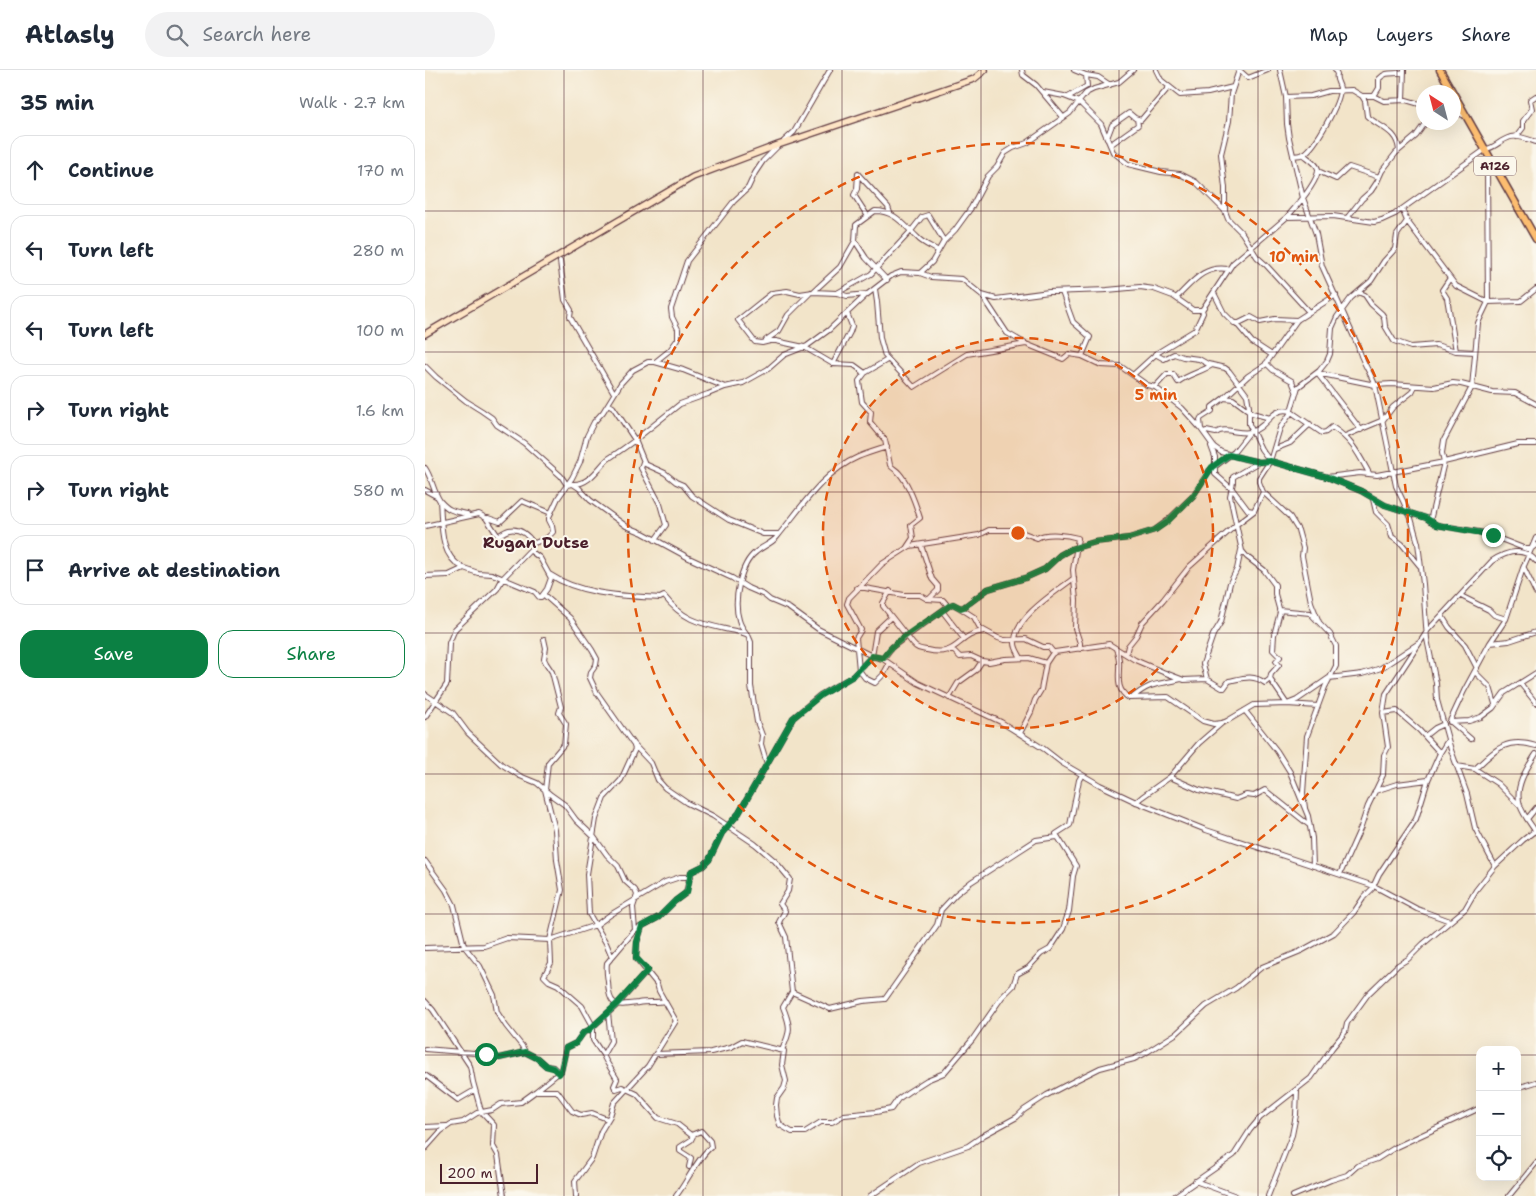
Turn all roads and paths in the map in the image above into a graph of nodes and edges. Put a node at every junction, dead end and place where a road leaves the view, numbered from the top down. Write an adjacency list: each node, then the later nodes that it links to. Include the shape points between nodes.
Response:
1 (830, 70): 39 (street, via 794,132)
2 (985, 70): 39 (main road, via 974,80)
3 (1022, 70): 18 (street, via 1023,75)
4 (1074, 70): 14 (street)
5 (1091, 70): 14 (street)
6 (1133, 70): 15 (street)
7 (1157, 70): 16 (street)
8 (1239, 70): 9 (street, via 1248,78); 17 (street)
9 (1268, 70)
10 (1280, 70): 24 (street)
11 (1335, 70): 19 (street)
12 (1440, 70): 31 (highway, A126)
13 (1404, 71): 21 (street, via 1383,74); 25 (street)
14 (1088, 75): 15 (street, via 1099,77); 23 (street, via 1087,86)
15 (1111, 85): 26 (street, via 1090,91)
16 (1169, 87): 17 (street, via 1184,96); 33 (street, via 1141,120)
17 (1233, 87): 49 (street, via 1221,154)
18 (1043, 92): 23 (street); 32 (street)
19 (1339, 92): 20 (street, via 1352,90); 24 (street); 42 (street, via 1322,131)
20 (1362, 96): 21 (street); 41 (street, via 1367,116 1385,127 1398,142)
21 (1374, 96): 25 (street, via 1386,102)
22 (1536, 96): 28 (street, via 1530,100)
23 (1068, 97): 26 (street)
24 (1286, 98): 43 (street)
25 (1403, 100): 27 (street)
26 (1079, 102): 32 (street); 36 (street, via 1097,119)
27 (1416, 103)
28 (1531, 106): 29 (street); 35 (street)
29 (1536, 110)
30 (1461, 114): 31 (street)
31 (1467, 116): 40 (highway, A126)
32 (1063, 117): 59 (street, via 1027,143 1005,154 988,176 971,208)
33 (1137, 119): 36 (street, via 1129,113 1124,116 1112,125); 38 (street, via 1138,125)
34 (1420, 130): 41 (street)
35 (1516, 137): 37 (street); 40 (street, via 1508,137)
36 (1107, 138): 38 (street)
37 (1536, 142)
38 (1110, 145): 49 (street, via 1113,152 1128,164 1176,172 1192,180)
39 (779, 146): 85 (main road, via 693,177); 95 (street, via 763,161 748,188 687,261 671,308 678,339)
40 (1486, 149): 44 (highway, A126); 48 (street)
41 (1399, 150): 46 (street)
42 (1303, 154): 43 (street); 45 (street)
43 (1293, 156): 47 (street)
44 (1492, 160): 57 (highway, A126); 78 (street, via 1487,167)
45 (1317, 171): 46 (street, via 1336,178 1349,167); 47 (street)
46 (1379, 177): 54 (street)
47 (1303, 198): 52 (street); 53 (street)
48 (1402, 209): 54 (street, via 1374,222); 55 (street)
49 (1225, 211): 60 (street)
50 (890, 213): 51 (street, via 877,210); 51 (street, via 858,174 854,195); 56 (street)
51 (867, 215): 58 (street, via 857,225)
52 (1287, 216): 53 (street); 60 (street)
53 (1309, 216): 54 (street); 76 (street, via 1322,266)
54 (1347, 218)
55 (1407, 221): 66 (street); 72 (street, via 1397,235 1395,249 1371,281)
56 (911, 231): 59 (street, via 927,214); 61 (street); 63 (street)
57 (1536, 239)
58 (855, 241): 63 (street); 70 (street, via 840,267)
59 (944, 241): 61 (street)
60 (1251, 246): 64 (street); 81 (street, via 1257,257)
61 (937, 250): 65 (street, via 932,262)
62 (560, 261): 110 (street, via 570,317)
63 (875, 269): 67 (street); 73 (street)
64 (1228, 269): 74 (street); 77 (street, via 1204,272)
65 (920, 273): 67 (street, via 901,272); 75 (street, via 962,279)
66 (1450, 278): 78 (street, via 1456,286); 89 (street, via 1442,290 1447,298)
67 (887, 280): 68 (street)
68 (875, 289): 73 (street, via 867,294 850,296); 82 (street); 94 (street, via 879,338)
69 (1536, 289): 78 (street, via 1521,301)
70 (812, 292): 73 (street); 86 (street, via 788,315 782,328); 86 (street, via 772,293 739,319 753,341)
71 (1062, 292): 75 (street, via 996,300); 77 (street, via 1140,287); 93 (street, via 1073,322 1089,338)
72 (1358, 292): 80 (street); 89 (street, via 1365,295 1384,316 1385,326 1394,341 1411,348 1437,345)
73 (837, 293)
74 (1214, 293): 79 (street); 84 (street, via 1224,313)
75 (982, 295): 87 (street, via 1006,332)
76 (1336, 295): 80 (street); 81 (street)
77 (1176, 298): 79 (street, via 1193,310)
78 (1488, 302): 90 (street, via 1478,323)
79 (1202, 310): 91 (street, via 1195,330)
80 (1342, 310): 101 (street, via 1333,328 1329,357); 104 (street)
81 (1309, 312): 83 (street)
82 (847, 313): 88 (street); 97 (street, via 852,326)
83 (1297, 320): 84 (street, via 1260,322 1251,317); 92 (street)
84 (1236, 323): 92 (street, via 1253,342)
85 (425, 334)
86 (762, 343): 88 (street, via 770,341)
87 (1026, 344): 93 (street, via 1063,359 1069,354); 94 (street, via 967,354 914,387)
88 (804, 347): 97 (street); 105 (street, via 784,355 748,382)
89 (1456, 351): 90 (street)
90 (1475, 352): 107 (street)
91 (1155, 354): 98 (street, via 1164,358 1176,354); 102 (street)
92 (1272, 355): 96 (street)
93 (1082, 356): 102 (street, via 1101,365 1120,366)
94 (887, 360): 100 (street)
95 (655, 362): 105 (street); 110 (street, via 633,370)
96 (1266, 363): 103 (street); 109 (street, via 1293,381)
97 (833, 364): 100 (street, via 854,365)
98 (1212, 365): 103 (street, via 1228,369); 108 (street, via 1178,382 1173,374 1167,374)
99 (425, 366): 140 (street, via 524,443)
100 (865, 373): 127 (street, via 859,381 861,402 871,412 870,422 883,436)
101 (1317, 373): 104 (street); 109 (street, via 1301,383); 120 (street)
102 (1134, 374): 108 (street)
103 (1240, 384): 111 (street); 114 (street, via 1247,395)
104 (1375, 385): 106 (street); 117 (street)
105 (725, 386): 124 (street, via 680,404)
106 (1415, 386): 107 (street, via 1453,383); 117 (street)
107 (1472, 386): 113 (street, via 1492,392 1515,393); 133 (street, via 1444,440)
108 (1155, 388): 119 (street, via 1182,408)
109 (1296, 391): 115 (street)
110 (614, 393): 112 (street)
111 (1224, 398): 114 (street, via 1233,399); 119 (street, via 1201,418)
112 (608, 404): 124 (street); 140 (street, via 590,429 581,462)
113 (1536, 404)
114 (1249, 411): 116 (street); 121 (street)
115 (1290, 411): 116 (street, via 1281,410); 118 (street); 128 (street, via 1280,428)
116 (1270, 418): 121 (street)
117 (1383, 420): 120 (street); 136 (street)
118 (1310, 424): 123 (street, via 1322,433 1332,427); 128 (street, via 1289,443)
119 (1201, 429): 122 (street)
120 (1361, 430): 123 (street)
121 (1251, 432): 122 (street, via 1222,430); 129 (street); 130 (street)
122 (1204, 433): 125 (street)
123 (1345, 436): 137 (street)
124 (635, 440): 131 (street); 139 (street, via 591,477)
125 (1210, 441): 129 (street); 134 (street)
126 (1536, 444): 133 (street, via 1518,444)
127 (887, 447): 156 (street, via 857,457 831,475); 162 (street, via 890,465 911,492 920,518 911,525 913,538)
128 (1275, 449): 130 (street)
129 (1229, 455): 132 (street); 134 (street)
130 (1270, 461): 132 (street); 138 (street); 143 (street, via 1259,478)
131 (643, 462): 156 (street, via 683,485 692,496 729,520 763,534); 158 (street, via 641,468 660,504 666,525)
132 (1259, 462): 141 (street, via 1235,476)
133 (1443, 462): 136 (street); 152 (street)
134 (1214, 465): 141 (street, via 1217,478); 163 (street, via 1193,496 1155,530)
135 (425, 468): 144 (street)
136 (1393, 470): 137 (street, via 1377,475); 149 (street)
137 (1369, 473): 138 (street)
138 (1327, 477): 145 (street)
139 (573, 484): 140 (street); 158 (street, via 626,526)
140 (567, 485): 148 (street)
141 (1231, 489): 147 (street, via 1242,504); 155 (street, via 1229,496)
142 (425, 490): 144 (street)
143 (1263, 492): 147 (street); 189 (street, via 1290,517 1298,530 1311,602)
144 (436, 496): 146 (street)
145 (1373, 499): 149 (street); 168 (street, via 1376,512 1388,524 1392,537)
146 (440, 501): 150 (street, via 453,512); 153 (street)
147 (1254, 512): 155 (street)
148 (551, 513): 151 (street, via 522,501 500,522); 159 (street, via 549,520 553,532 537,543)
149 (1408, 513): 152 (street); 168 (street)
150 (469, 515): 151 (street, via 479,514); 153 (street)
151 (486, 518): 159 (street, via 498,536 507,530 519,530)
152 (1430, 521): 166 (street, via 1442,527 1485,533)
153 (443, 522): 154 (street); 169 (street, via 443,541 449,555)
154 (425, 526)
155 (1236, 526): 164 (street); 205 (street, via 1189,567 1142,623)
156 (779, 534): 175 (street, via 772,543 755,552)
157 (1536, 538): 166 (street)
158 (655, 540): 175 (street)
159 (533, 542): 165 (street)
160 (921, 545): 162 (street); 163 (street, via 979,535 989,530 1016,530 1037,538 1044,534 1078,538); 181 (street, via 932,579 938,586)
161 (1536, 545): 166 (street)
162 (906, 548): 176 (street)
163 (1077, 548): 174 (street); 183 (street, via 1060,555 1045,569 988,589)
164 (1242, 548): 184 (street, via 1244,554 1272,579); 217 (street, via 1221,622 1204,662)
165 (531, 549): 171 (street); 173 (street)
166 (1530, 551): 167 (street); 170 (street); 180 (street, via 1495,559)
167 (1536, 561)
168 (1420, 566): 190 (street)
169 (464, 568): 172 (street, via 449,575); 173 (street)
170 (1523, 568): 178 (street); 188 (street)
171 (549, 574): 179 (street, via 550,582); 193 (street, via 569,585 605,594 664,596 681,614 692,620)
172 (425, 576)
173 (503, 578): 179 (street, via 535,592 539,597); 223 (street, via 497,589 455,629 449,643 447,684)
174 (1074, 578): 197 (street, via 1039,604 1020,626); 201 (street, via 1075,628)
175 (738, 582): 193 (street, via 739,619); 200 (street)
176 (857, 588): 177 (street); 200 (street, via 847,602 861,630 856,638)
177 (890, 591): 181 (street); 186 (street, via 883,603)
178 (1536, 593)
179 (544, 595): 238 (street, via 570,618 592,650 597,659 590,678 601,700)
180 (1461, 596): 187 (street); 188 (street)
181 (929, 598): 182 (street, via 943,600)
182 (948, 606): 183 (street, via 953,604); 185 (street)
183 (961, 608): 191 (street, via 973,616 977,626)
184 (1279, 610): 189 (street, via 1310,613); 218 (street, via 1273,650 1280,657 1276,661 1279,665)
185 (943, 612): 194 (street); 196 (street)
186 (889, 614): 194 (street); 206 (street, via 891,617 877,631)
187 (1442, 616): 190 (street); 213 (street, via 1465,645)
188 (1506, 619): 199 (street)
189 (1319, 622): 215 (street, via 1336,646 1336,666)
190 (1428, 630): 198 (street); 233 (street)
191 (984, 631): 196 (street); 197 (street, via 1004,640)
192 (1536, 632): 199 (street)
193 (746, 633): 242 (street, via 750,638 751,686)
194 (907, 636): 203 (street, via 915,647); 207 (street)
195 (544, 639): 248 (street, via 545,663 552,672 561,707 559,713 566,724 564,744 548,763)
196 (964, 639): 203 (street)
197 (1015, 640): 204 (street, via 1026,638 1043,647 1049,646); 208 (street)
198 (1421, 641): 215 (street, via 1372,672); 229 (street, via 1386,694)
199 (1490, 643): 213 (street)
200 (857, 648): 206 (street); 212 (street)
201 (1080, 649): 202 (street, via 1107,644); 204 (street)
202 (1116, 649): 205 (street); 222 (street, via 1119,686 1126,696)
203 (950, 651): 209 (street, via 960,657 971,656)
204 (1053, 652): 211 (street)
205 (1125, 654): 216 (street)
206 (872, 656): 207 (street); 212 (street)
207 (883, 658): 210 (street)
208 (1021, 658): 209 (street); 211 (street)
209 (982, 661): 221 (street, via 976,670 958,683)
210 (889, 664): 212 (street, via 875,683); 221 (street)
211 (1046, 664): 234 (street, via 1041,690)
212 (859, 670): 242 (street, via 793,718)
213 (1476, 670): 226 (street, via 1490,686); 232 (street)
214 (1536, 673): 219 (street)
215 (1329, 678): 225 (street); 227 (street)
216 (1181, 679): 217 (street); 222 (street, via 1155,683)
217 (1207, 679): 218 (street, via 1222,688 1229,681 1253,676 1265,683)
218 (1270, 680): 225 (street)
219 (1521, 683): 224 (street); 226 (street, via 1504,693)
220 (425, 694): 223 (street)
221 (949, 698): 234 (street)
222 (1133, 698): 231 (street, via 1168,697 1203,721)
223 (436, 701): 230 (street); 248 (street, via 501,764)
224 (1536, 703)
225 (1287, 704): 227 (street); 228 (street, via 1258,704)
226 (1495, 704): 232 (street, via 1488,713 1475,719)
227 (1318, 706): 251 (street, via 1307,736)
228 (1243, 712): 231 (street); 251 (street, via 1287,765)
229 (1383, 712): 235 (street, via 1397,711); 249 (street, via 1387,747 1383,775)
230 (425, 717)
231 (1224, 722): 246 (street, via 1199,743)
232 (1450, 722): 233 (street); 236 (street)
233 (1443, 725): 235 (street); 237 (street)
234 (1020, 733): 245 (street)
235 (1425, 736): 240 (street)
236 (1471, 739)
237 (1448, 740): 240 (street); 243 (street)
238 (633, 744): 256 (street, via 651,763 665,788); 258 (street, via 635,749 621,780 604,798 596,818)
239 (1536, 746): 244 (street, via 1508,743)
240 (1440, 753): 247 (street)
241 (1536, 754): 252 (street, via 1523,776)
242 (767, 764): 256 (street, via 739,813)
243 (1457, 766): 244 (street); 262 (street, via 1475,828)
244 (1475, 769): 252 (street, via 1498,784)
245 (1082, 775): 250 (street); 259 (street, via 1071,824 1056,834)
246 (1170, 777): 250 (street); 255 (street, via 1199,790 1236,799 1265,790)
247 (1428, 780): 249 (street); 265 (street, via 1415,819)
248 (545, 790): 258 (street, via 565,805); 271 (street, via 555,830 562,890)
249 (1375, 791): 263 (street)
250 (1136, 802): 261 (street, via 1206,830)
251 (1305, 808): 255 (street)
252 (1521, 808): 254 (street)
253 (1536, 808): 254 (street)
254 (1527, 819): 257 (street)
255 (1309, 825): 261 (street)
256 (727, 827): 264 (street, via 709,860 692,871); 276 (street, via 775,860 790,879 789,891 780,904 785,910 779,922 786,937)
257 (1536, 831): 262 (street)
258 (594, 837): 266 (street, via 635,890); 268 (street, via 587,874 587,897 589,914)
259 (1057, 837): 276 (street, via 1036,840 957,894 941,910 937,925 885,999 830,1009); 283 (street, via 1076,866 1063,929 1050,949 1017,974 1013,986 941,1075 908,1092 891,1109 844,1115 832,1122 821,1122 808,1132 792,1132 782,1127 777,1116 777,1098 786,1081 782,1065 785,1052)
260 (425, 861): 272 (street, via 454,905)
261 (1313, 866): 263 (street)
262 (1495, 866): 267 (street, via 1465,909)
263 (1339, 874): 265 (street)
264 (691, 877): 266 (street, via 665,882); 269 (street, via 686,893 659,917)
265 (1374, 886): 267 (street, via 1417,909); 309 (street, via 1334,933 1262,967 1206,1006 1160,1044 1134,1059 1099,1068 1047,1095 967,1146 919,1163)
266 (636, 899): 268 (street); 270 (street, via 633,906)
267 (1451, 921): 294 (street, via 1368,994 1311,1078)
268 (596, 926): 271 (street); 274 (street)
269 (642, 926): 270 (street); 275 (street, via 636,958)
270 (635, 930): 274 (street)
271 (550, 940): 272 (street, via 507,938 484,946); 281 (street, via 551,963 545,976 582,1006)
272 (464, 946): 273 (street); 285 (street, via 480,966 494,995 497,1012)
273 (425, 948)
274 (612, 957): 279 (street, via 607,966 607,992)
275 (648, 970): 278 (street); 279 (street)
276 (792, 992): 283 (street, via 783,1008 790,1034)
277 (425, 1001): 284 (street)
278 (665, 1001): 279 (street); 286 (street, via 676,1021)
279 (617, 1004): 280 (street)
280 (608, 1013): 281 (street); 287 (street, via 611,1041)
281 (593, 1026): 287 (street, via 593,1040); 288 (street, via 566,1048)
282 (425, 1049): 284 (street)
283 (782, 1050): 286 (street, via 742,1041 711,1052)
284 (462, 1052): 285 (street, via 499,1058); 293 (street, via 470,1066)
285 (525, 1052): 288 (street)
286 (656, 1054): 292 (street)
287 (603, 1055): 292 (street, via 617,1079 614,1086 616,1089)
288 (559, 1074): 295 (street)
289 (425, 1075): 293 (street, via 458,1100)
290 (1536, 1082): 291 (street)
291 (1521, 1087)
292 (625, 1088): 298 (street); 301 (street, via 637,1094 657,1118 673,1122 688,1134)
293 (475, 1090): 297 (street)
294 (1297, 1090): 305 (street, via 1260,1118 1234,1154); 312 (street, via 1292,1135)
295 (536, 1092): 297 (street, via 521,1102); 298 (street, via 557,1091 572,1111 584,1116 592,1113)
296 (1476, 1110): 313 (street, via 1357,1166 1343,1177)
297 (481, 1111): 299 (street, via 463,1122); 306 (street, via 494,1125 493,1146 498,1155)
298 (607, 1119): 307 (street, via 592,1158 577,1178)
299 (447, 1126): 300 (street); 302 (street)
300 (425, 1127)
301 (694, 1134): 304 (street, via 680,1147 680,1151 691,1158); 308 (street, via 703,1132 711,1147 701,1156)
302 (425, 1149)
303 (1536, 1162): 314 (street)
304 (689, 1167)
305 (1195, 1181): 310 (street); 311 (street)
306 (504, 1196)
307 (576, 1196)
308 (676, 1196)
309 (871, 1196)
310 (1175, 1196)
311 (1236, 1196)
312 (1268, 1196)
313 (1293, 1196)
314 (1509, 1196)

